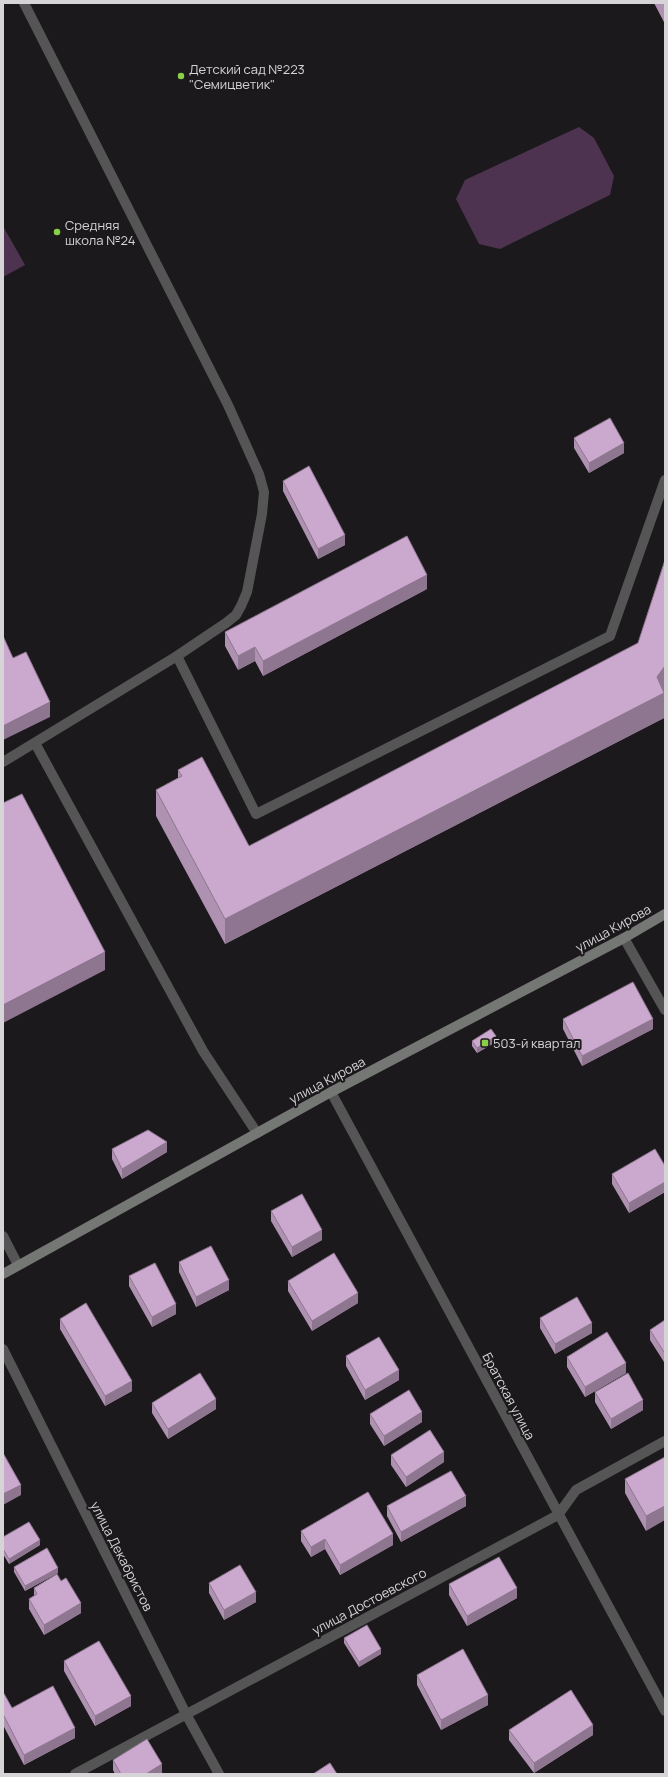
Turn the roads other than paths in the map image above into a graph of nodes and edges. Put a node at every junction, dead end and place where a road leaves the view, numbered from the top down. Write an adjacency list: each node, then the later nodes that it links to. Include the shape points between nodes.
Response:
1 (24, 3): 3 (street, via 228,405 259,474 264,492 247,592 241,606 236,615 226,623)
2 (665, 480): 3 (street, via 610,636 256,814)
3 (177, 656): 4 (street)
4 (35, 743): 5 (street); 10 (street, via 204,1050)
5 (3, 762)
6 (665, 914): 7 (main road, улица Кирова)
7 (624, 938): 8 (street); 9 (main road, улица Кирова)
8 (665, 1010)
9 (331, 1092): 10 (main road, улица Кирова); 16 (street, Братская улица)
10 (256, 1133): 12 (main road, улица Кирова)
11 (3, 1236): 12 (street)
12 (18, 1265): 13 (main road, улица Кирова)
13 (3, 1274)
14 (3, 1349): 18 (street, улица Декабристов)
15 (665, 1441): 16 (street, улица Достоевского, via 576,1490)
16 (558, 1515): 17 (street, Братская улица); 18 (street, улица Достоевского)
17 (665, 1712)
18 (186, 1714): 19 (street, улица Достоевского); 20 (street, улица Декабристов)
19 (75, 1774)
20 (219, 1774)

